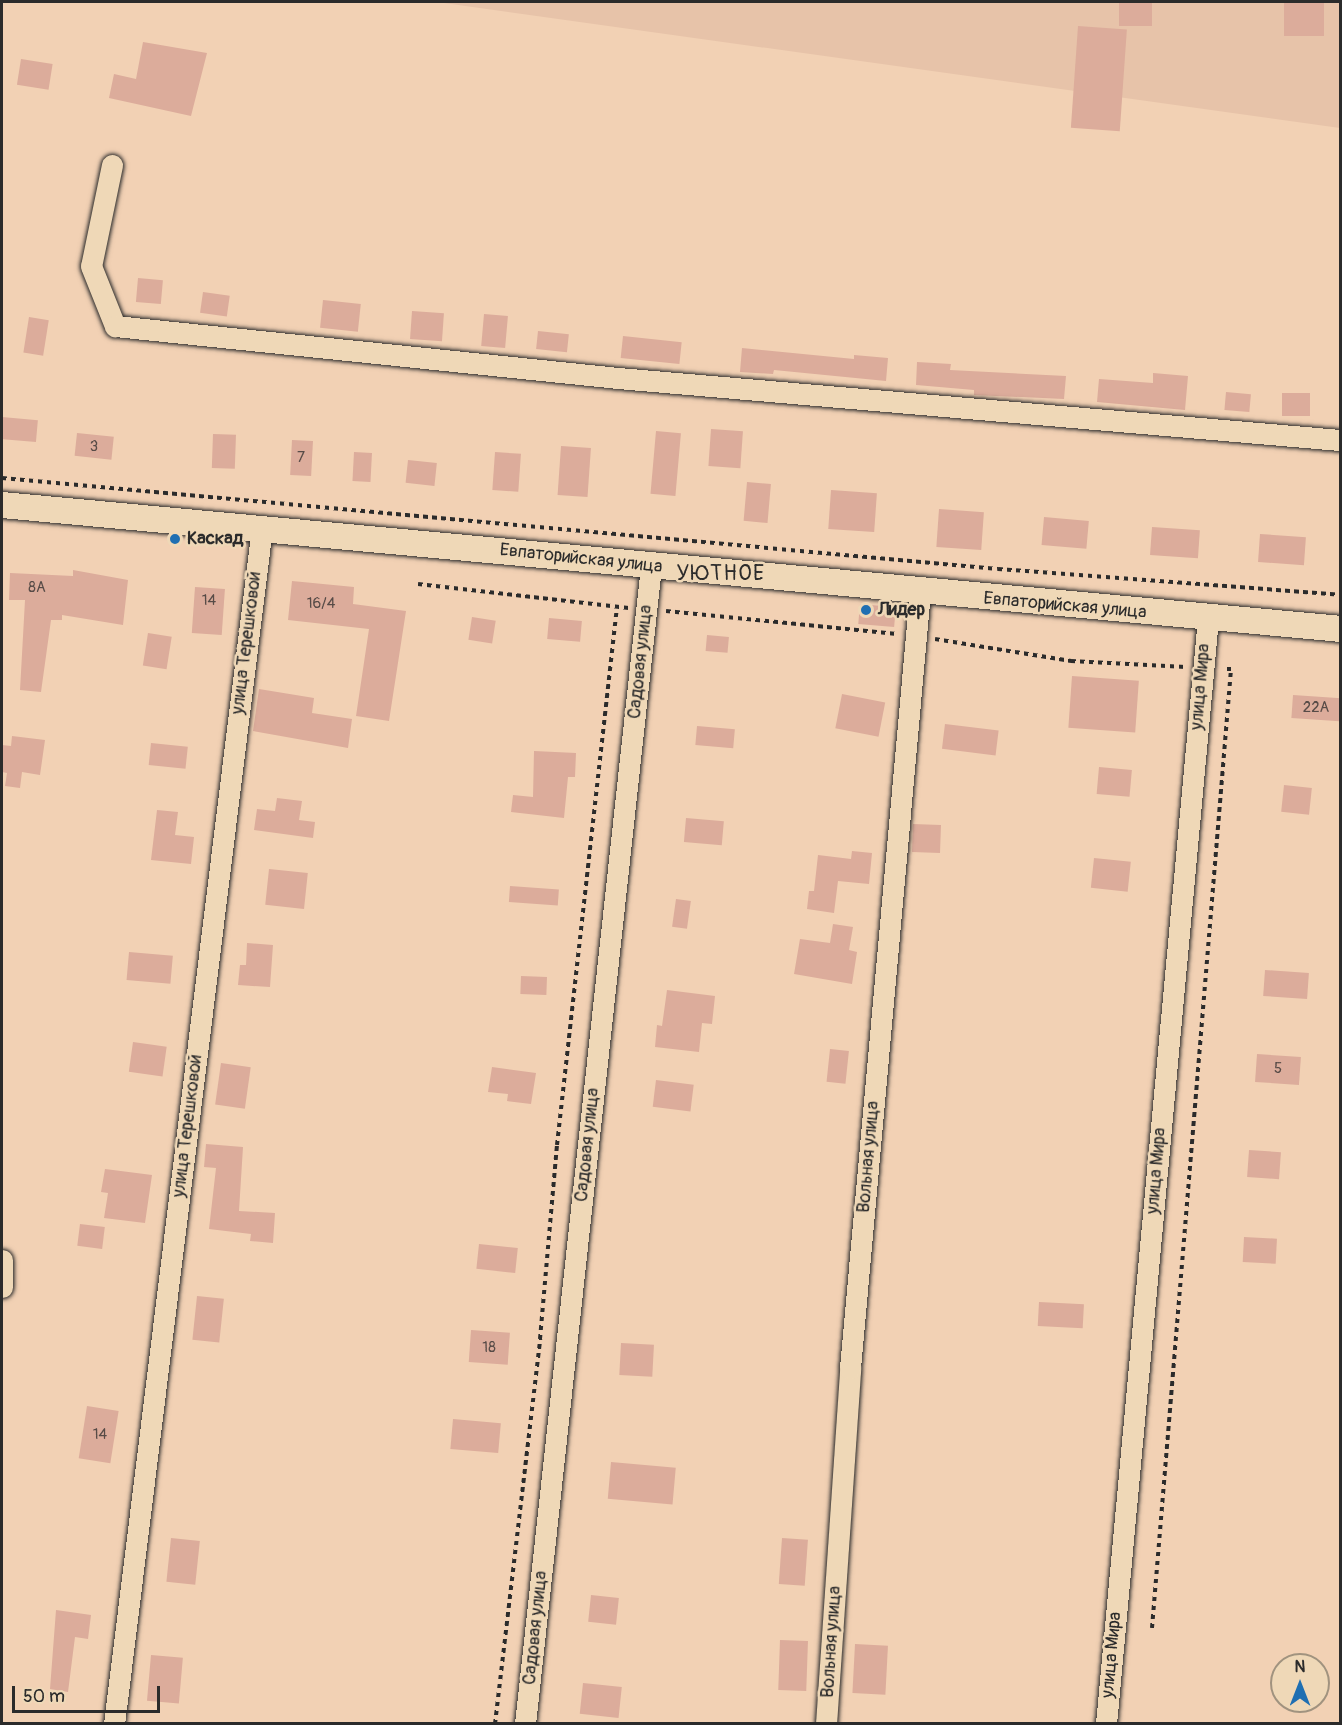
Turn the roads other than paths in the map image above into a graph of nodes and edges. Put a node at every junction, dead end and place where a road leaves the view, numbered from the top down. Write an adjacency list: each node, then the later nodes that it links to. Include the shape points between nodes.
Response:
1 (112, 165): 2 (street, via 91,266 115,326 618,378)
2 (1341, 440)
3 (2, 505): 4 (main road, Евпаторийская улица)
4 (262, 528): 5 (main road, Евпаторийская улица); 11 (street, улица Терешковой)
5 (651, 566): 6 (main road, Евпаторийская улица); 12 (street, Садовая улица)
6 (920, 592): 7 (main road, Евпаторийская улица); 13 (street, Вольная улица, via 849,1368)
7 (1208, 619): 8 (main road, Евпаторийская улица); 14 (street, улица Мира)
8 (1341, 629)
9 (2, 1260): 10 (street)
10 (2, 1287)
11 (114, 1724)
12 (525, 1724)
13 (826, 1724)
14 (1106, 1724)

